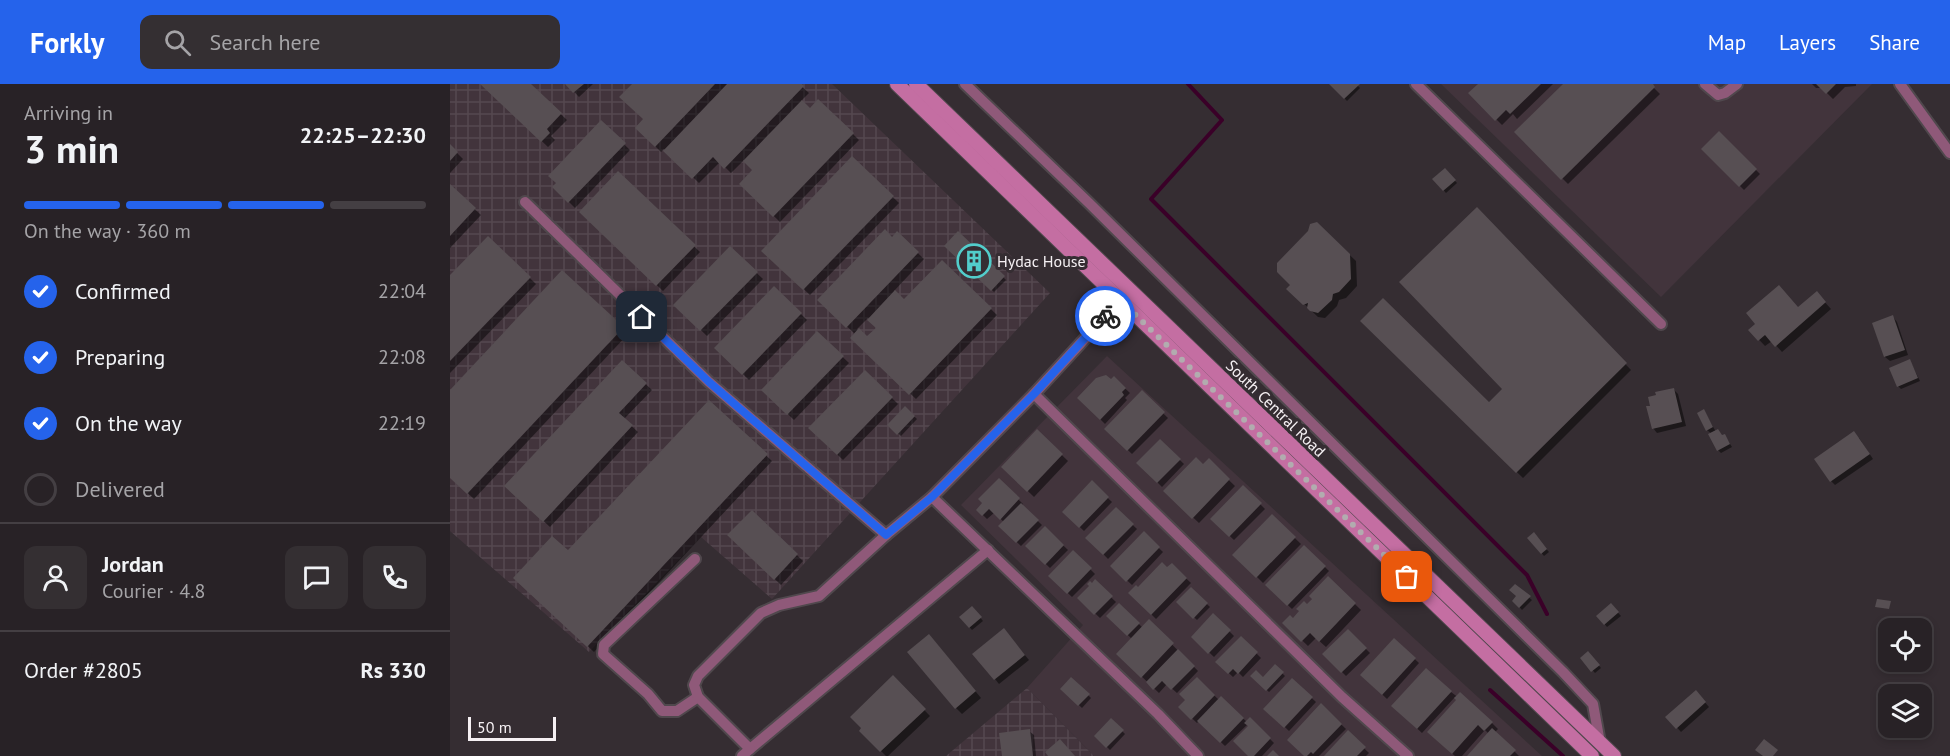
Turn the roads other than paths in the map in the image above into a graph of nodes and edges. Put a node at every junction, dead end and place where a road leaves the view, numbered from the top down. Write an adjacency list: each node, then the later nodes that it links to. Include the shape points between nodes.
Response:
1 (897, 84): 10 (main road, South Central Road)
2 (916, 84): 10 (main road, South Central Road)
3 (965, 84): 18 (street, via 1563,672 1593,704)
4 (1416, 84): 11 (street)
5 (1705, 84): 6 (street, via 1718,95)
6 (1737, 84)
7 (1900, 84): 8 (street)
8 (1950, 153)
9 (525, 202): 14 (street, via 709,382)
10 (1125, 295): 12 (street); 18 (main road, South Central Road); 22 (main road, South Central Road)
11 (1661, 324)
12 (1034, 394): 13 (street); 21 (street, via 1342,697)
13 (932, 497): 14 (street); 15 (street)
14 (886, 535): 17 (street, via 819,596 761,613 698,676 694,685)
15 (988, 550): 19 (street); 20 (street)
16 (694, 559): 17 (street, via 604,645 603,654 662,711 677,711)
17 (698, 697): 19 (street)
18 (1600, 743): 23 (main road, South Central Road)
19 (746, 753)
20 (1198, 756)
21 (1408, 756)
22 (1592, 756)
23 (1614, 756)

